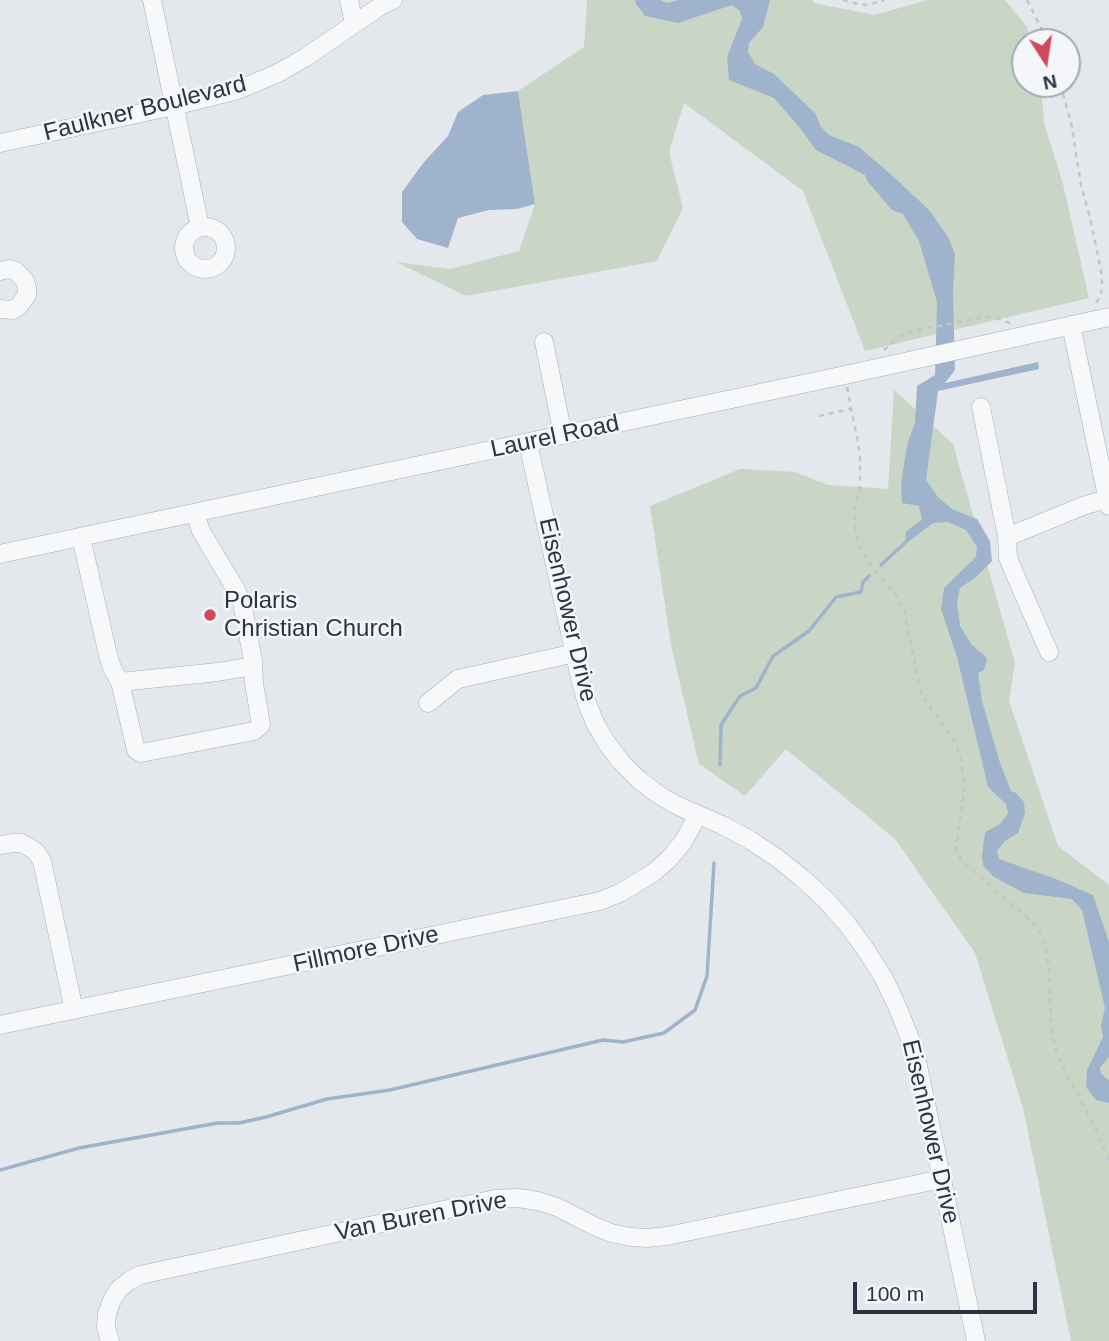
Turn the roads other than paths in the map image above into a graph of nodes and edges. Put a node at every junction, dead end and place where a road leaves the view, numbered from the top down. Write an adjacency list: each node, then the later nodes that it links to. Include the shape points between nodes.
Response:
1 (152, 0): 5 (street)
2 (349, 0): 4 (street)
3 (393, 0): 4 (street, Faulkner Boulevard)
4 (354, 24): 5 (street, Faulkner Boulevard, via 278,73 238,90)
5 (174, 106): 6 (street, Faulkner Boulevard); 7 (street)
6 (0, 143)
7 (200, 228)
8 (1, 267): 9 (street, via 21,275 27,295 13,310)
9 (0, 309)
10 (1109, 317): 11 (street, Laurel Road)
11 (1070, 325): 14 (street, Laurel Road); 16 (street)
12 (544, 342): 14 (street)
13 (981, 407): 19 (street)
14 (563, 435): 15 (street, Laurel Road)
15 (528, 443): 17 (street, Laurel Road); 22 (street, Eisenhower Drive)
16 (1108, 501): 19 (street, via 1083,506)
17 (195, 513): 18 (street, Laurel Road); 23 (street, via 242,602)
18 (81, 537): 20 (street, Laurel Road); 24 (street, via 108,655)
19 (1007, 537): 21 (street, via 1008,557)
20 (0, 554)
21 (1049, 652)
22 (575, 653): 25 (street, via 458,679); 26 (street, Eisenhower Drive, via 587,703 606,743 639,780)
23 (253, 666): 24 (street); 24 (street, via 258,729 141,753 136,750)
24 (120, 682)
25 (428, 703)
26 (698, 815): 28 (street, Fillmore Drive, via 669,859 653,873 600,901); 30 (street, Eisenhower Drive, via 750,840 802,878 866,950 909,1036)
27 (0, 845): 28 (street, via 13,842 29,847 42,861)
28 (74, 1010): 29 (street, Fillmore Drive)
29 (0, 1026)
30 (942, 1179): 31 (street, Van Buren Drive, via 647,1238 611,1233 538,1201 495,1199 140,1275 119,1289 112,1300 107,1314); 32 (street, Eisenhower Drive)
31 (110, 1341)
32 (976, 1341)

